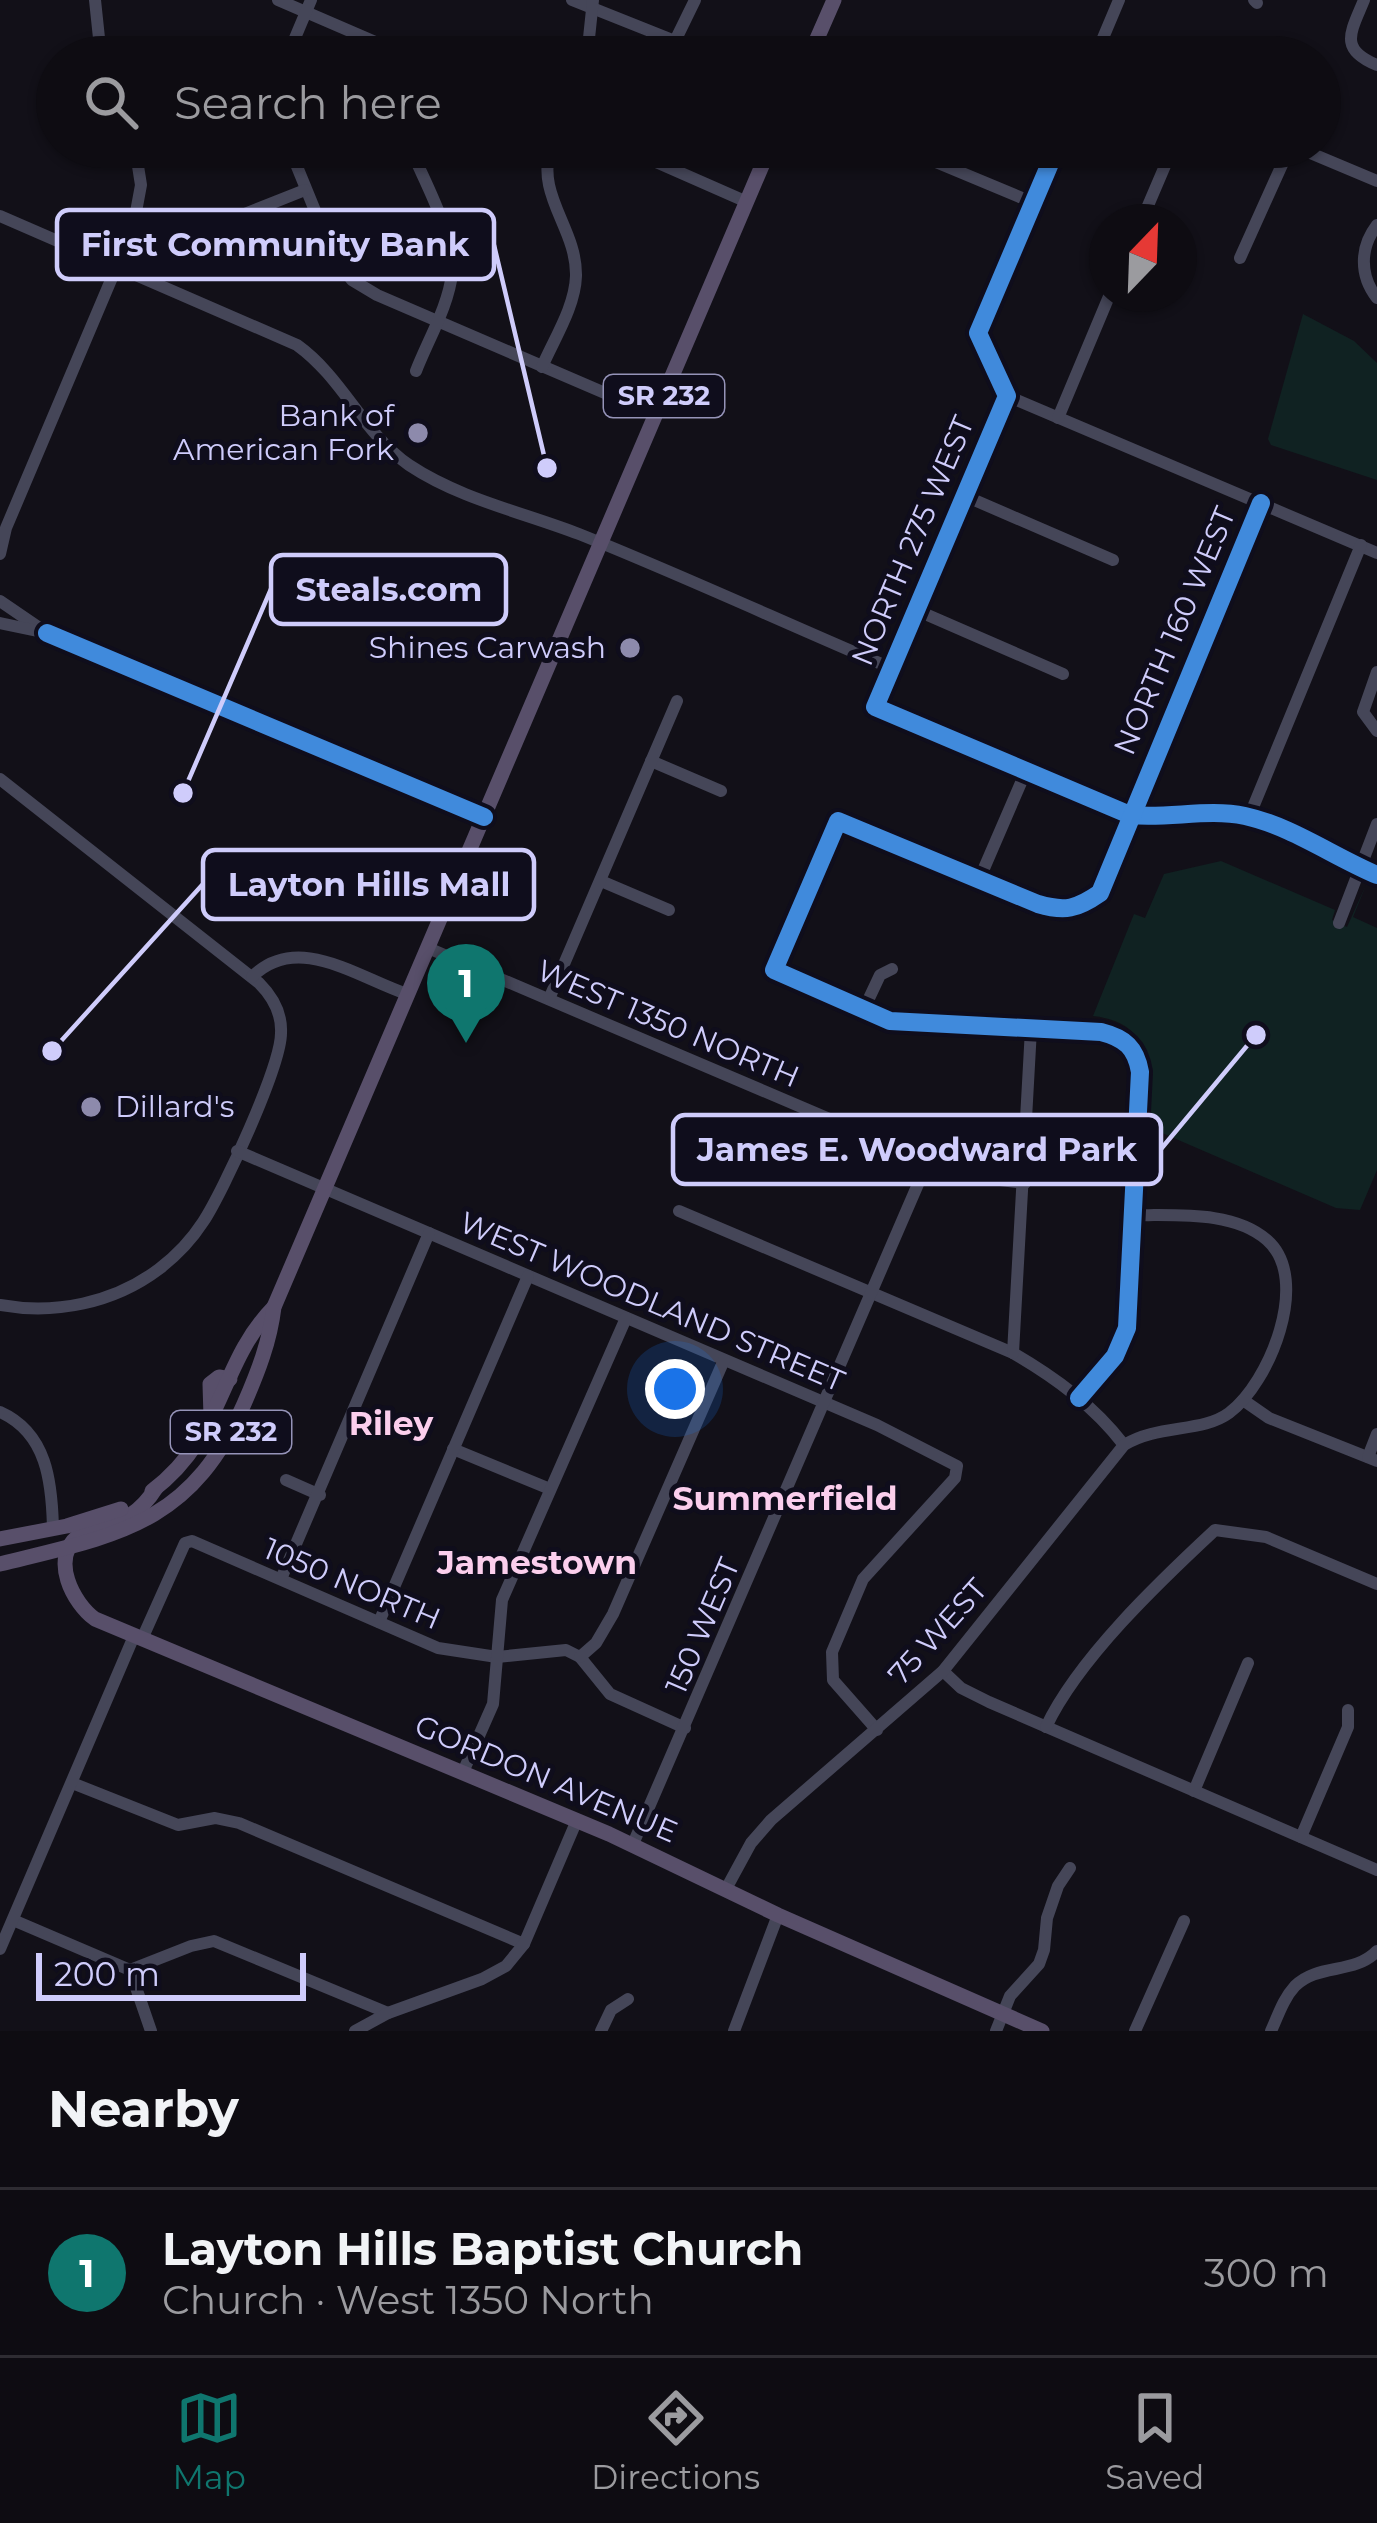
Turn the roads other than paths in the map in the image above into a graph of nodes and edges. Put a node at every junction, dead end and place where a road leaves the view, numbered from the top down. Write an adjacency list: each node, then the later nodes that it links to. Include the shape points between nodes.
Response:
1 (95, 0): 10 (street)
2 (278, 0): 9 (street)
3 (572, 0): 8 (street)
4 (694, 0): 15 (street)
5 (834, 0): 16 (main road)
6 (1119, 0): 17 (street)
7 (1364, 0): 18 (street, via 1350,46)
8 (593, 4): 13 (street); 14 (street)
9 (308, 6): 11 (street); 12 (street)
10 (97, 36)
11 (296, 36)
12 (368, 36)
13 (589, 36)
14 (665, 36)
15 (678, 36)
16 (818, 36)
17 (1104, 36)
18 (1377, 65)
19 (1341, 166): 30 (street)
20 (139, 168): 39 (street, via 139,204)
21 (297, 168): 31 (street)
22 (419, 168): 42 (street, via 453,268)
23 (546, 168): 43 (street, via 576,278)
24 (670, 168): 32 (street)
25 (761, 168): 32 (main road, SR 232)
26 (964, 168): 33 (street)
27 (1048, 168): 33 (street)
28 (1164, 168): 34 (street)
29 (1283, 168): 38 (street)
30 (1377, 181)
31 (305, 190): 36 (street); 42 (street, via 352,280)
32 (747, 202): 46 (main road, SR 232)
33 (1034, 203): 45 (street, NORTH 275 WEST, via 978,333)
34 (1149, 204)
35 (0, 216): 39 (street)
36 (222, 223)
37 (1377, 225): 40 (street, via 1363,255)
38 (1240, 257)
39 (118, 266): 50 (street); 51 (street, via 297,345 331,372 377,436 411,466)
40 (1377, 298)
41 (1102, 312): 47 (street)
42 (436, 321): 43 (street); 44 (street)
43 (542, 367): 46 (street)
44 (416, 370)
45 (1007, 396): 47 (street); 48 (street, NORTH 275 WEST)
46 (656, 416): 51 (main road, SR 232)
47 (1058, 418): 49 (street)
48 (965, 496): 55 (street); 57 (street, NORTH 275 WEST)
49 (1261, 503): 52 (street); 69 (street, NORTH 160 WEST)
50 (3, 532): 54 (street)
51 (601, 544): 60 (street); 70 (main road, SR 232)
52 (1361, 545): 53 (street); 71 (street)
53 (1377, 553)
54 (0, 554)
55 (1113, 560)
56 (0, 602): 59 (street)
57 (916, 610): 60 (street, NORTH 275 WEST); 62 (street)
58 (0, 623): 59 (street)
59 (47, 633): 70 (street)
60 (891, 668): 66 (street, NORTH 275 WEST, via 875,707)
61 (1377, 672): 64 (street, via 1363,712)
62 (1064, 674)
63 (677, 700): 65 (street)
64 (1377, 731)
65 (651, 761): 68 (street); 76 (street)
66 (1026, 771): 69 (street); 75 (street)
67 (0, 778): 81 (street)
68 (721, 791)
69 (1130, 815): 71 (street); 75 (street, NORTH 160 WEST, via 1100,893 1079,908 1062,911)
70 (484, 817): 79 (main road, SR 232)
71 (1249, 817): 73 (street)
72 (1377, 824): 73 (street)
73 (1360, 868): 74 (street); 78 (street)
74 (1377, 875)
75 (979, 880): 84 (street, via 838,821 775,970)
76 (601, 881): 77 (street); 83 (street)
77 (669, 910)
78 (1340, 922)
79 (428, 948): 82 (main road, SR 232); 83 (street, WEST 1350 NORTH)
80 (892, 969): 84 (street, via 880,975)
81 (252, 977): 82 (street, via 276,959 301,956); 86 (street, via 273,1000 281,1033)
82 (407, 994): 89 (main road, SR 232)
83 (549, 999): 87 (street, WEST 1350 NORTH)
84 (864, 1010): 85 (street, via 890,1021)
85 (1031, 1028): 88 (street); 91 (street, via 1101,1032 1137,1055)
86 (237, 1151): 89 (street, WEST WOODLAND STREET); 95 (street, via 202,1224 149,1276 79,1305)
87 (928, 1162): 88 (street, WEST 1350 NORTH); 94 (street, 150 WEST)
88 (1025, 1184): 98 (street)
89 (325, 1189): 92 (street, WEST WOODLAND STREET); 96 (main road, SR 232)
90 (679, 1211): 94 (street)
91 (1133, 1215): 101 (street, via 1124,1342); 102 (street, via 1236,1225 1279,1254 1287,1302)
92 (429, 1233): 93 (street, WEST WOODLAND STREET); 112 (street)
93 (528, 1276): 97 (street, WEST WOODLAND STREET); 107 (street)
94 (872, 1293): 98 (street); 103 (street, 150 WEST)
95 (0, 1305)
96 (274, 1306): 100 (main road, SR 232, via 253,1329); 113 (main road, SR 232, via 271,1336 227,1439)
97 (626, 1318): 99 (street, WEST WOODLAND STREET); 111 (street)
98 (1013, 1353): 101 (street)
99 (724, 1360): 103 (street, WEST WOODLAND STREET); 123 (street, via 613,1614)
100 (230, 1379): 110 (main road, SR 232, via 187,1459); 113 (main road, via 237,1392 217,1437)
101 (1079, 1398): 106 (street)
102 (1243, 1400): 106 (street, via 1226,1416); 108 (street)
103 (825, 1403): 128 (street, 150 WEST); 129 (street, WEST WOODLAND STREET, via 957,1466 955,1478 863,1579 832,1652 839,1690)
104 (0, 1412): 114 (street, via 40,1448)
105 (1377, 1434): 108 (street)
106 (1124, 1445): 125 (street, 75 WEST)
107 (453, 1449): 111 (street); 120 (street)
108 (1372, 1459)
109 (286, 1480): 112 (street)
110 (156, 1488): 114 (main road, SR 232, via 115,1512); 116 (main road, via 143,1508 80,1534)
111 (550, 1490): 122 (street, via 502,1600)
112 (320, 1495): 118 (street)
113 (164, 1508): 116 (main road, SR 232)
114 (53, 1529): 115 (main road, SR 232); 117 (main road, via 39,1546)
115 (0, 1539)
116 (70, 1549): 117 (main road, SR 232); 121 (main road, GORDON AVENUE, via 65,1566 79,1604)
117 (0, 1560)
118 (281, 1579): 120 (street, 1050 NORTH); 121 (street, 1050 NORTH, via 185,1543)
119 (1377, 1584): 127 (street, via 1266,1537 1215,1530 1072,1682)
120 (379, 1622): 122 (street, 1050 NORTH, via 438,1648)
121 (138, 1638): 130 (main road, GORDON AVENUE); 131 (street)
122 (497, 1657): 123 (street, 1050 NORTH, via 566,1649); 130 (street, via 493,1703)
123 (580, 1658): 128 (street, via 610,1694)
124 (1248, 1663): 132 (street)
125 (943, 1671): 127 (street, via 961,1688); 129 (street, 75 WEST)
126 (1348, 1710): 134 (street)
127 (1046, 1727): 132 (street)
128 (686, 1728): 135 (street, 150 WEST)
129 (877, 1730): 138 (street, 75 WEST, via 771,1820)
130 (463, 1772): 133 (main road, GORDON AVENUE)
131 (72, 1783): 140 (street); 142 (street, via 178,1825 239,1823)
132 (1194, 1791): 134 (street)
133 (577, 1820): 135 (main road, GORDON AVENUE); 142 (street)
134 (1301, 1837): 137 (street)
135 (633, 1844): 138 (main road, GORDON AVENUE)
136 (1070, 1868): 148 (street, via 1047,1918 1039,1964)
137 (1377, 1870)
138 (726, 1889): 139 (main road, GORDON AVENUE)
139 (778, 1915): 148 (main road, GORDON AVENUE); 152 (street)
140 (13, 1920): 143 (street); 145 (street)
141 (1184, 1921): 155 (street)
142 (524, 1944): 147 (street, via 482,1979)
143 (0, 1949)
144 (1377, 1951): 156 (street, via 1358,1966 1299,1982)
145 (130, 1970): 147 (street, via 214,1941); 149 (street)
146 (628, 1999): 151 (street)
147 (388, 2014): 150 (street)
148 (1003, 2014): 153 (street); 154 (main road, GORDON AVENUE)
149 (152, 2031)
150 (355, 2031)
151 (601, 2031)
152 (734, 2031)
153 (996, 2031)
154 (1042, 2031)
155 (1135, 2031)
156 (1271, 2031)

